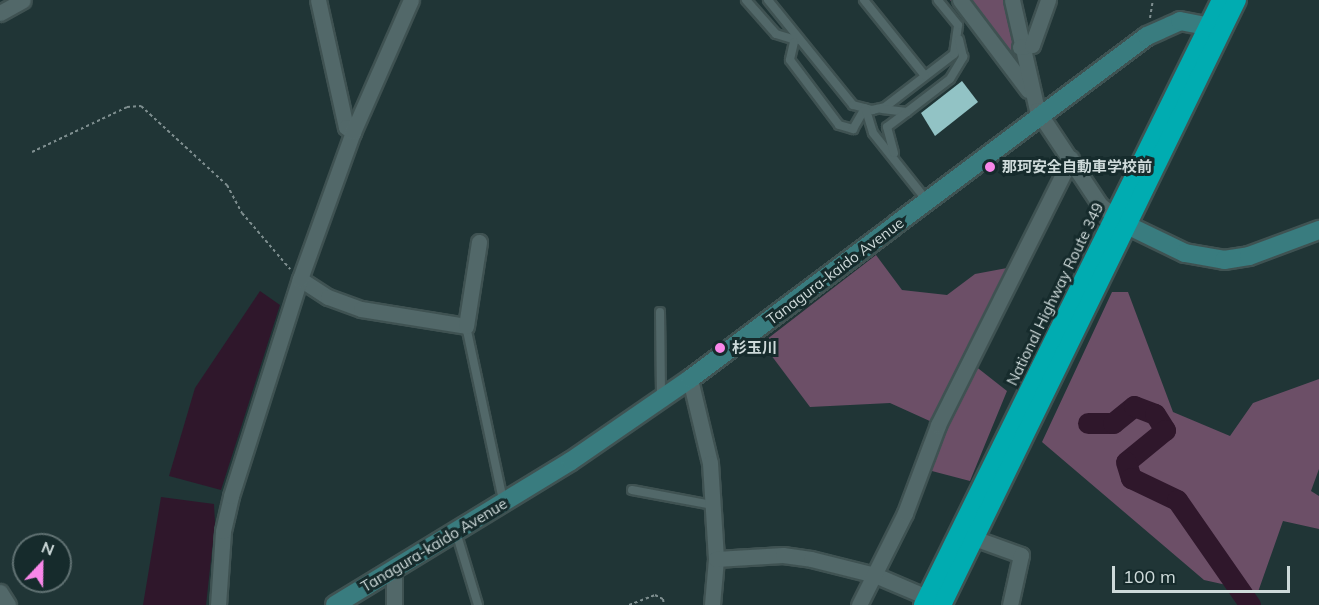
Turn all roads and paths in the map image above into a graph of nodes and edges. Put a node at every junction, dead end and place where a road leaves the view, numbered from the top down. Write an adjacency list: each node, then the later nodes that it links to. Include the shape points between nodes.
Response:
1 (23, 0): 13 (street)
2 (318, 0): 24 (street, via 346,128)
3 (411, 0): 24 (street)
4 (746, 0): 16 (lane, via 776,33)
5 (768, 0): 16 (lane)
6 (864, 0): 18 (lane)
7 (938, 0): 15 (lane, via 958,25)
8 (960, 0): 19 (street)
9 (1012, 0): 17 (street)
10 (1048, 0): 17 (street, via 1032,45)
11 (1221, 0): 14 (highway, National Highway Route 349)
12 (1237, 0): 14 (highway, National Highway Route 349)
13 (0, 13)
14 (1216, 27): 23 (street, Tanagura-kaido Avenue, via 1180,21 1165,25); 29 (highway, National Highway Route 349)
15 (959, 38): 18 (lane, via 954,54); 22 (lane, via 963,57 950,79)
16 (796, 40): 20 (lane, via 853,105); 20 (lane, via 790,60 839,124 853,129)
17 (1020, 47): 19 (street)
18 (925, 76): 21 (lane)
19 (1031, 95): 23 (street)
20 (865, 108): 21 (lane); 27 (lane, via 873,133)
21 (877, 109): 22 (lane)
22 (907, 112): 27 (lane, via 887,128)
23 (1041, 117): 26 (street); 28 (street, Tanagura-kaido Avenue)
24 (353, 132): 32 (street)
25 (32, 152): 32 (path, via 127,107 141,106 227,185 267,245)
26 (1071, 158): 29 (street); 44 (street, via 938,425 905,513)
27 (897, 159): 28 (lane)
28 (927, 202): 35 (street, Tanagura-kaido Avenue)
29 (1120, 221): 30 (street, via 1185,253 1224,260 1249,256); 41 (highway, National Highway Route 349); 46 (highway, National Highway Route 349)
30 (1319, 230)
31 (479, 242): 34 (street)
32 (300, 279): 34 (street, via 328,297 361,309); 48 (street, via 231,496 223,531)
33 (660, 312): 36 (lane)
34 (466, 326): 38 (lane)
35 (690, 379): 36 (street, Tanagura-kaido Avenue); 39 (street, via 710,463)
36 (662, 399): 38 (street, Tanagura-kaido Avenue)
37 (632, 490): 39 (lane)
38 (503, 503): 40 (street, Tanagura-kaido Avenue)
39 (712, 505): 42 (street)
40 (456, 532): 43 (street, Tanagura-kaido Avenue); 51 (lane)
41 (974, 538): 46 (highway, National Highway Route 349); 56 (street, via 1021,555)
42 (716, 559): 44 (street, via 783,555); 54 (street)
43 (389, 573): 49 (street, Tanagura-kaido Avenue); 50 (street, via 394,579)
44 (875, 575): 46 (street); 55 (street)
45 (0, 592): 47 (street)
46 (935, 603)
47 (8, 605)
48 (218, 605)
49 (335, 605)
50 (394, 605)
51 (478, 605)
52 (628, 605): 53 (path, via 655,595 663,598)
53 (664, 605)
54 (712, 605)
55 (859, 605)
56 (1010, 605)

